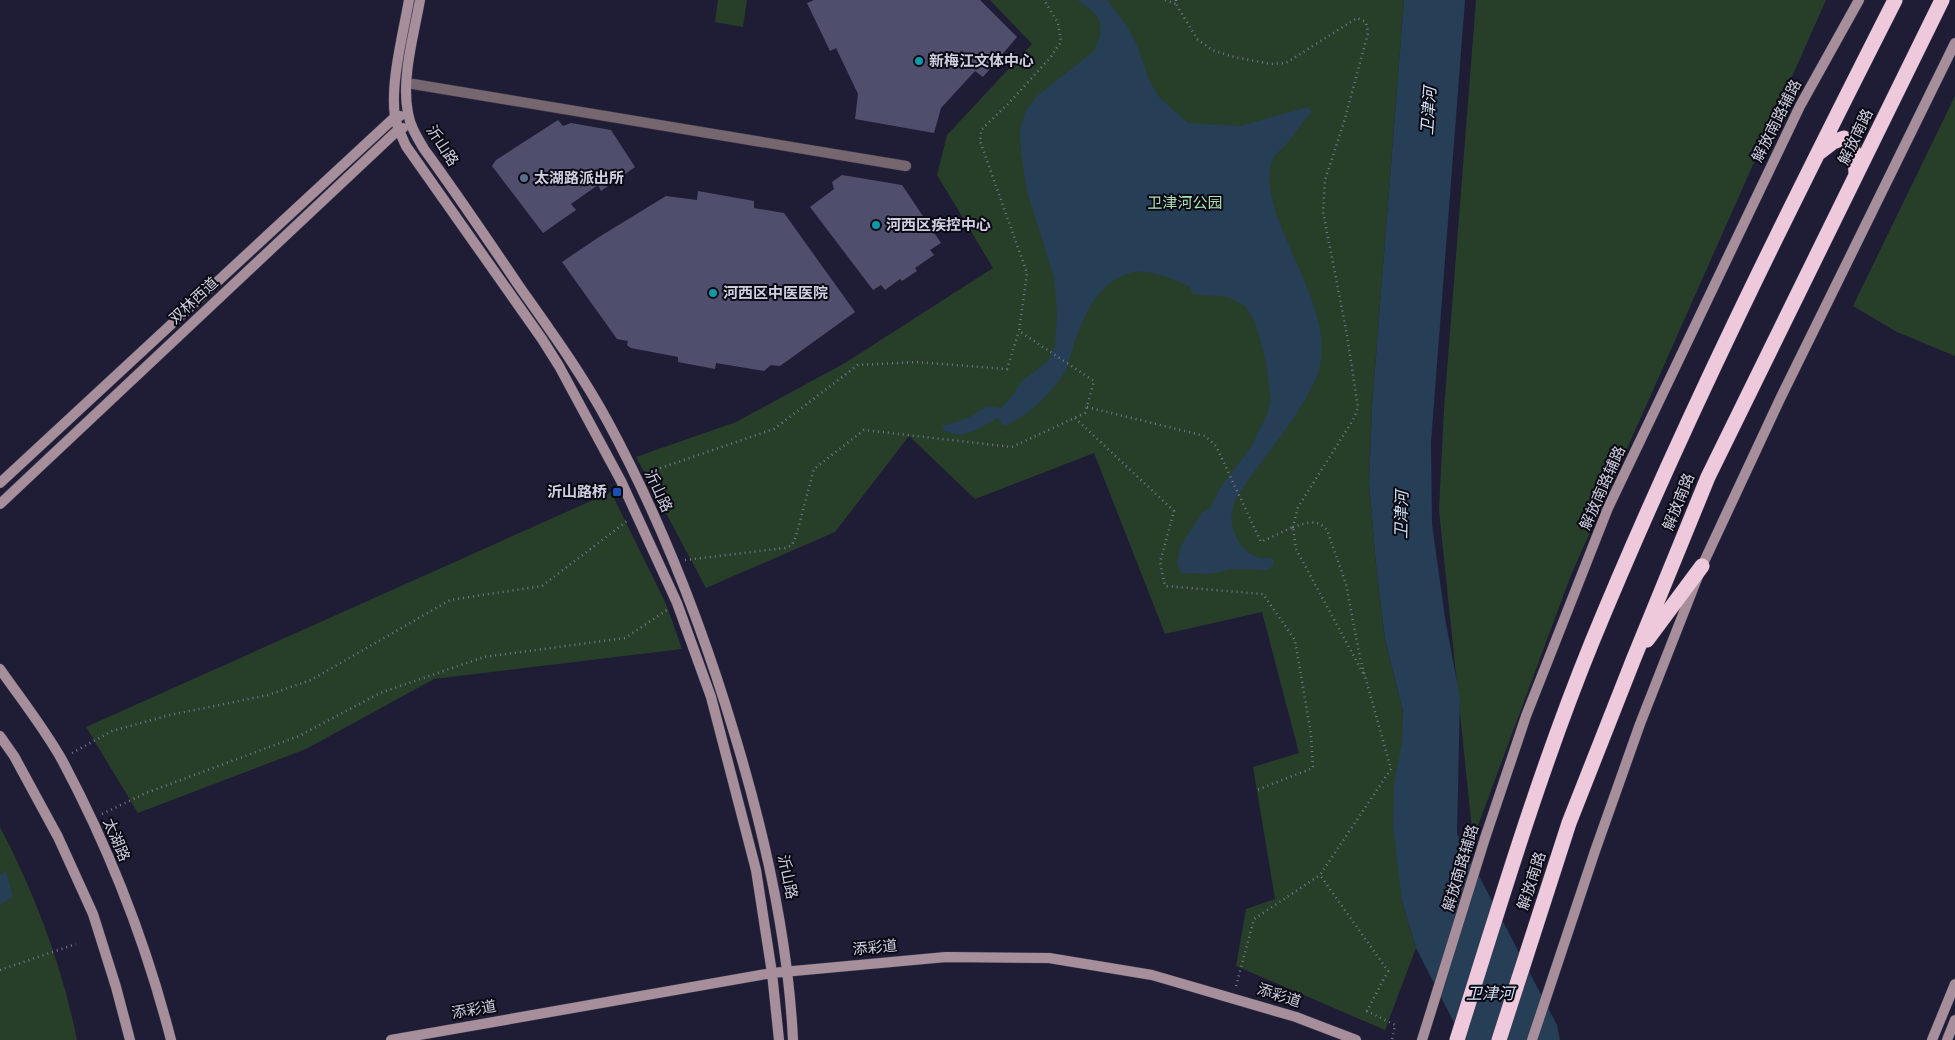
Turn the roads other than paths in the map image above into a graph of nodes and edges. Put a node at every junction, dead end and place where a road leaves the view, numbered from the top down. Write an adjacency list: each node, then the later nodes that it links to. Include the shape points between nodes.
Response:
1 (409, 0): 9 (street, 沂山路, via 395,82)
2 (420, 0): 8 (street, 沂山路, via 406,88)
3 (1859, 0): 31 (street, 解放南路辅路, via 1800,106 1608,508 1526,716)
4 (1895, 0): 12 (highway, 解放南路)
5 (1942, 0): 14 (highway, 解放南路)
6 (1955, 43): 17 (street, via 1780,399)
7 (413, 84): 13 (street)
8 (408, 114): 9 (street, 双林西道); 10 (street, 沂山路)
9 (396, 117): 11 (street, 沂山路); 15 (street, 双林西道)
10 (411, 125): 11 (street, 双林西道); 21 (street, 沂山路, via 424,149 585,382 608,422 674,561 714,668 752,790 777,899)
11 (398, 129): 16 (street, 双林西道); 22 (street, 沂山路, via 406,146 559,366 599,438 677,603 711,697 743,818 756,870)
12 (1816, 156): 14 (highway, via 1833,142 1844,138 1851,144 1855,155); 32 (highway, 解放南路, via 1664,474 1591,644 1531,807)
13 (906, 166)
14 (1857, 175): 18 (highway, 解放南路, via 1708,477)
15 (0, 483)
16 (0, 504)
17 (1702, 566): 18 (highway); 34 (street, via 1640,724)
18 (1634, 658): 33 (highway, 解放南路, via 1569,823)
19 (0, 669): 26 (street, 太湖路, via 61,759 91,819 152,970)
20 (0, 736): 25 (street, via 58,837 93,914)
21 (788, 971): 22 (street, 添彩道); 29 (street, 沂山路); 30 (street, 添彩道, via 946,957 1049,958 1152,975 1296,1017)
22 (772, 973): 27 (street, 添彩道); 28 (street, 沂山路)
23 (1955, 984): 35 (street)
24 (1955, 1020): 36 (street)
25 (130, 1040)
26 (171, 1040)
27 (391, 1040)
28 (779, 1040)
29 (794, 1040)
30 (1356, 1040)
31 (1422, 1040)
32 (1457, 1040)
33 (1499, 1040)
34 (1532, 1040)
35 (1932, 1040)
36 (1947, 1040)

